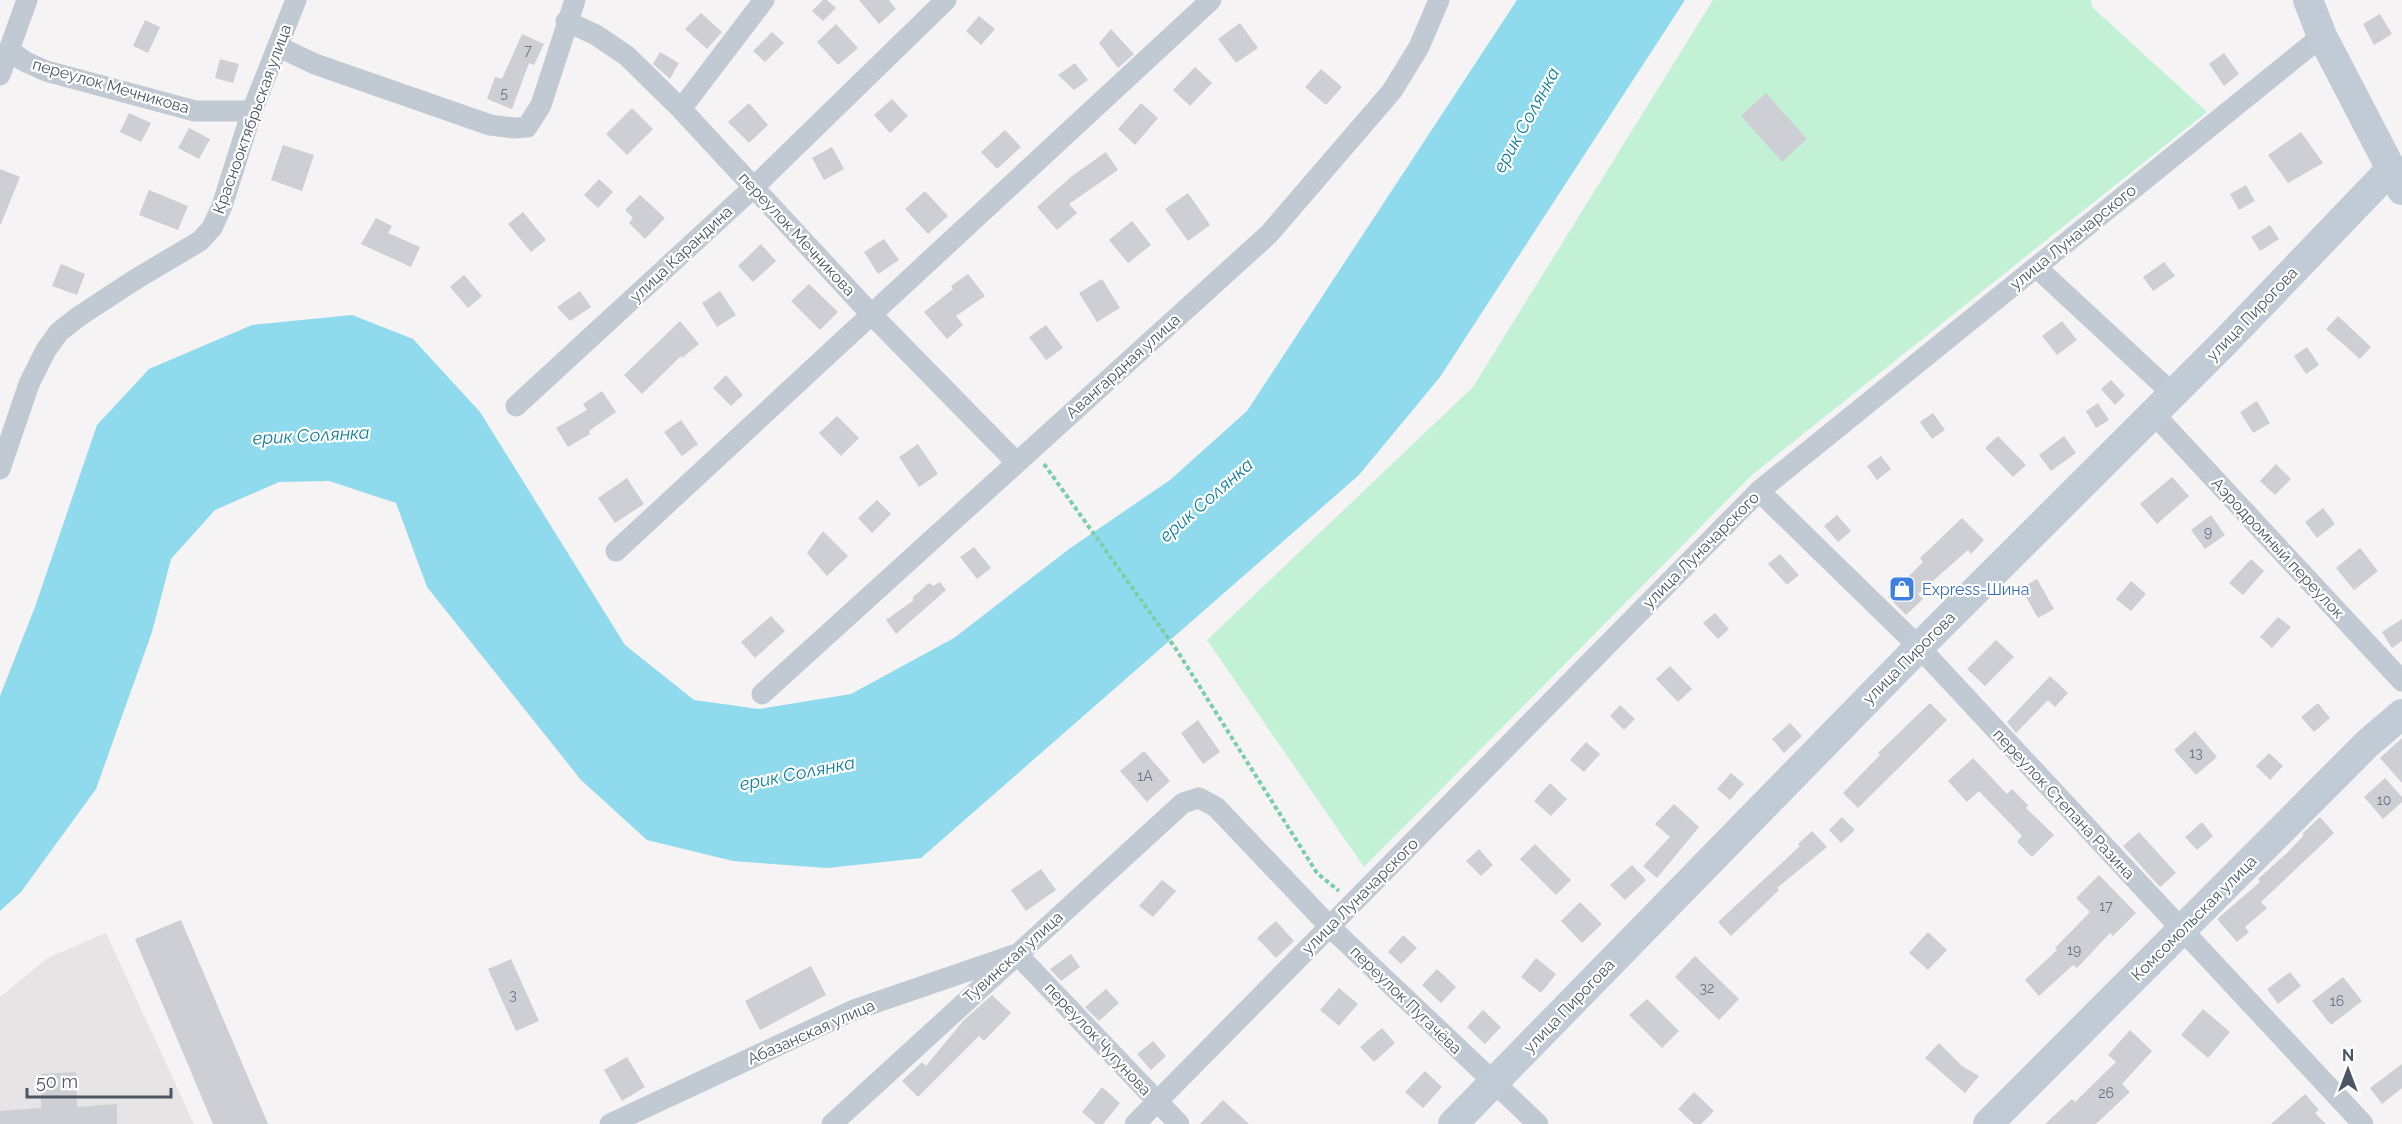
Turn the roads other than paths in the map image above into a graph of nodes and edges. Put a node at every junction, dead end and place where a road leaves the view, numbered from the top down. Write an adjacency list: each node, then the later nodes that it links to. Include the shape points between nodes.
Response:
1 (27, 0): 12 (street)
2 (296, 0): 11 (street, Краснооктябрьская улица)
3 (575, 0): 9 (street)
4 (764, 0): 14 (street)
5 (946, 0): 17 (street, улица Карандина)
6 (1211, 0): 19 (street)
7 (1439, 0): 22 (street, Авангардная улица, via 1419,46 1392,91 1269,234)
8 (2308, 0): 10 (main road)
9 (566, 21): 11 (street, via 540,105 526,127 490,125 315,64); 14 (street, переулок Мечникова, via 627,56)
10 (2322, 36): 16 (main road); 18 (street, улица Луначарского)
11 (279, 47): 15 (street, Краснооктябрьская улица)
12 (9, 50): 13 (street); 15 (street, переулок Мечникова, via 46,72 195,111)
13 (0, 75)
14 (681, 109): 17 (street, переулок Мечникова)
15 (252, 111): 23 (street, Краснооктябрьская улица, via 212,228 200,241 59,332 29,384)
16 (2397, 179): 20 (main road, улица Пирогова)
17 (754, 187): 19 (street, переулок Мечникова); 21 (street, улица Карандина)
18 (2036, 267): 20 (street, Аэродромный переулок); 24 (street, улица Луначарского)
19 (871, 314): 22 (street, переулок Мечникова); 25 (street)
20 (2163, 404): 26 (main road, улица Пирогова); 27 (street, Аэродромный переулок)
21 (516, 406)
22 (1016, 462): 28 (street, Авангардная улица)
23 (0, 469)
24 (1759, 491): 26 (street, переулок Степана Разина); 31 (street, улица Луначарского)
25 (616, 551)
26 (1918, 647): 32 (street, переулок Степана Разина); 34 (main road, улица Пирогова)
27 (2402, 681)
28 (762, 694)
29 (2402, 714): 32 (main road, Комсомольская улица, via 2368,743)
30 (1199, 798): 31 (street, переулок Пугачёва, via 1216,807); 33 (street, Тувинская улица, via 1184,803)
31 (1330, 927): 34 (street, переулок Пугачёва); 35 (street, улица Луначарского)
32 (2181, 930): 42 (main road, Комсомольская улица); 43 (street, переулок Степана Разина)
33 (1017, 954): 35 (street, переулок Чугунова); 36 (street, Абазанская улица, via 854,1010); 37 (street, Тувинская улица)
34 (1494, 1083): 40 (main road, улица Пирогова); 41 (street, переулок Пугачёва)
35 (1157, 1102): 38 (street, улица Луначарского); 39 (street, переулок Чугунова)
36 (615, 1123)
37 (832, 1124)
38 (1135, 1124)
39 (1179, 1124)
40 (1453, 1124)
41 (1538, 1124)
42 (1988, 1124)
43 (2363, 1124)

